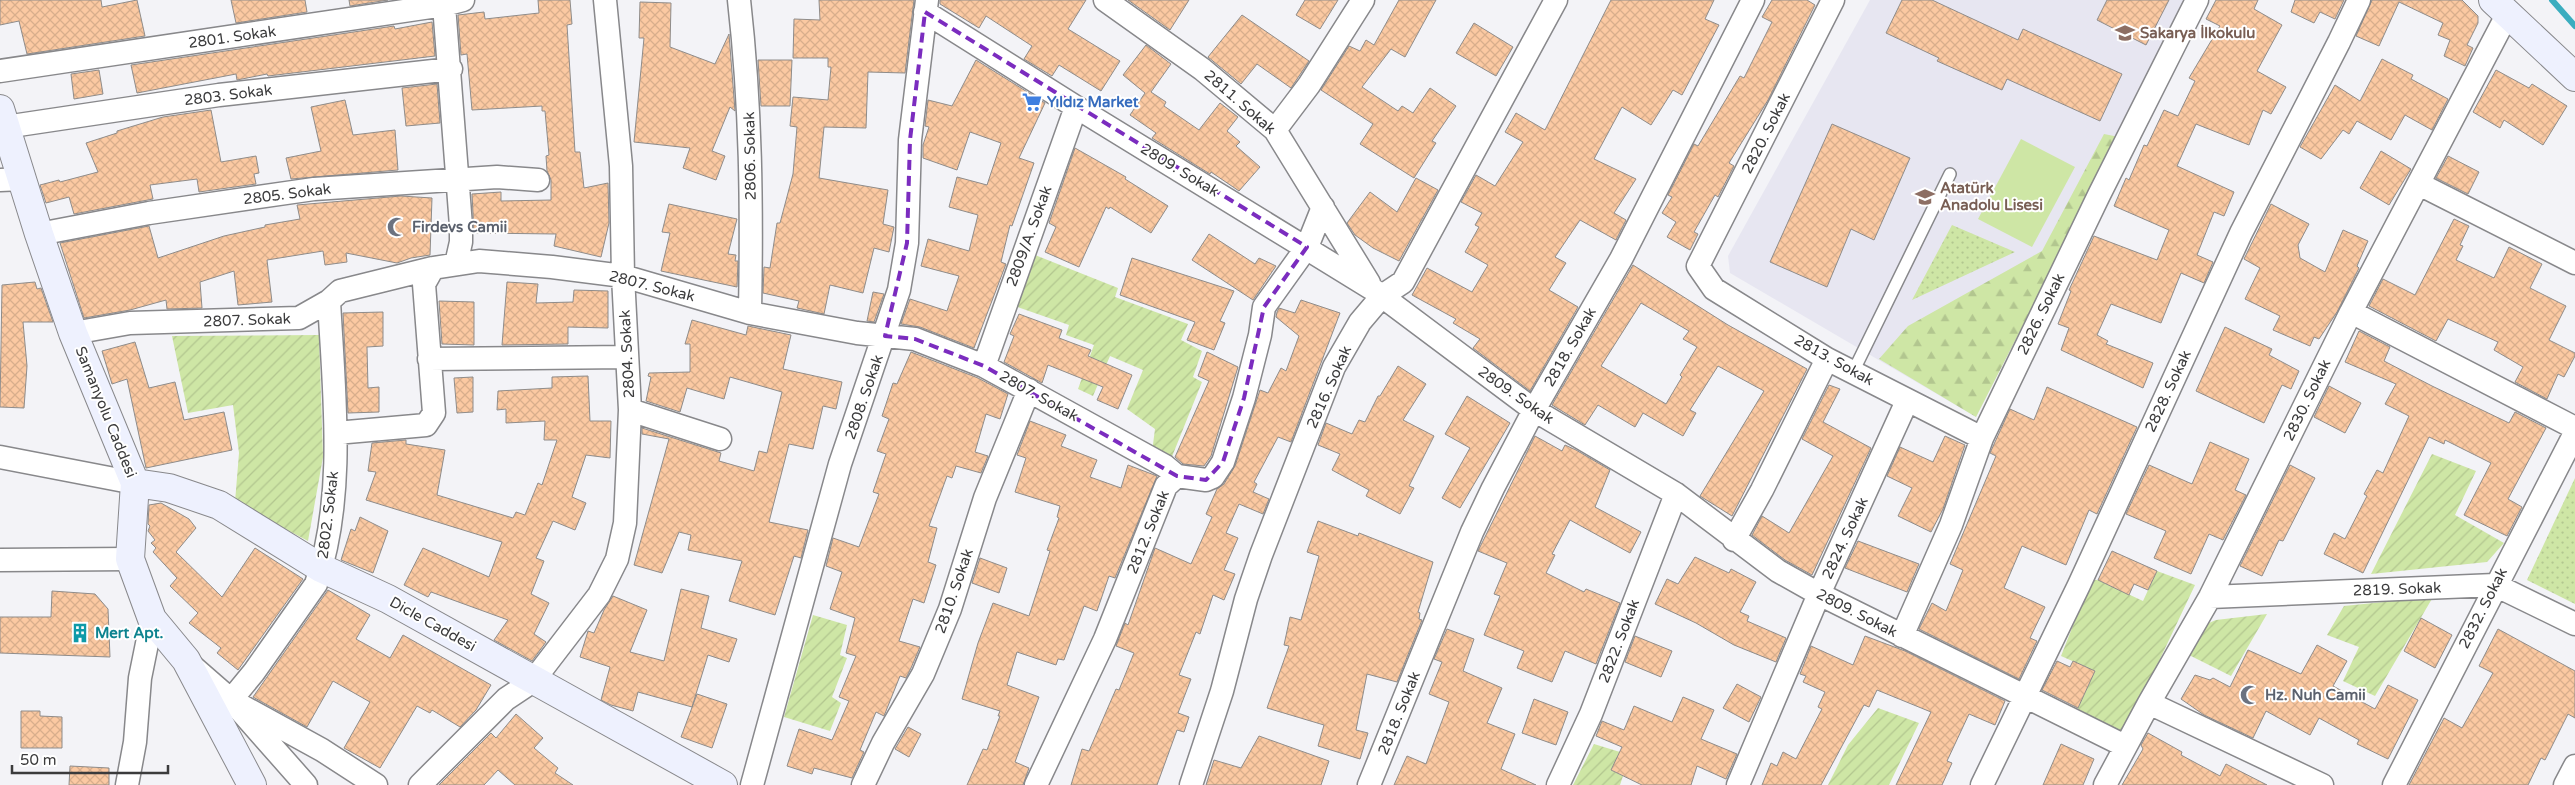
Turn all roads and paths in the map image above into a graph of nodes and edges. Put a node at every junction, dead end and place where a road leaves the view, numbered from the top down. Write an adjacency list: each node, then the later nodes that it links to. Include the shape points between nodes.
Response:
1 (605, 0): 31 (street, 2804. Sokak, via 621,166)
2 (740, 0): 35 (street, 2806. Sokak, via 752,190)
3 (1105, 0): 18 (street, 2811. Sokak, via 1202,69)
4 (1363, 0): 18 (street, via 1310,86)
5 (1556, 0): 32 (street, 2816. Sokak, via 1403,282)
6 (1753, 0): 46 (street, 2818. Sokak, via 1621,259)
7 (1833, 0): 29 (street, 2820. Sokak)
8 (2197, 0): 50 (street, 2826. Sokak, via 2098,195)
9 (2359, 0): 68 (street, 2828. Sokak, via 2241,233)
10 (454, 2): 13 (street); 14 (street, 2801. Sokak)
11 (926, 6): 16 (street, 2809. Sokak); 37 (street, 2808. Sokak, via 910,140 907,244)
12 (2500, 7): 15 (street); 23 (street, 2830. Sokak)
13 (451, 69): 17 (street, 2803. Sokak); 21 (street)
14 (0, 71)
15 (2575, 78)
16 (1076, 108): 26 (street, 2809. Sokak); 41 (street, 2809/A. Sokak)
17 (3, 118): 20 (street, Samanyolu Caddesi)
18 (1275, 130): 24 (street, 2811. Sokak)
19 (1950, 174): 42 (lane)
20 (11, 179): 25 (street, Samanyolu Caddesi)
21 (459, 179): 22 (street, 2805. Sokak, via 507,177); 25 (street, 2805. Sokak, via 314,189 148,213); 27 (street, via 461,242)
22 (538, 180)
23 (2419, 184): 28 (street); 34 (street, 2830. Sokak)
24 (1323, 207): 26 (street, 2812. Sokak); 32 (street, 2811. Sokak)
25 (38, 234): 36 (street, Samanyolu Caddesi)
26 (1307, 247): 32 (street, 2809. Sokak); 53 (street, 2812. Sokak, via 1264,307 1246,389 1223,462 1213,477 1206,480)
27 (456, 264): 30 (street, 2807. Sokak); 31 (street, 2807. Sokak, via 488,262)
28 (2575, 264)
29 (1698, 266): 40 (street, 2813. Sokak, via 1714,289)
30 (433, 268): 33 (street, 2807. Sokak, via 340,290); 39 (street, via 424,284)
31 (623, 276): 35 (street, 2807. Sokak); 38 (street, 2804. Sokak)
32 (1377, 292): 46 (street, 2809. Sokak); 82 (street, 2816. Sokak, via 1334,367 1258,564)
33 (329, 302): 36 (street, 2807. Sokak, via 299,318 130,323); 48 (street, 2802. Sokak)
34 (2351, 312): 47 (street); 62 (street, 2830. Sokak)
35 (750, 313): 37 (street, 2807. Sokak)
36 (73, 333): 54 (street, Samanyolu Caddesi)
37 (885, 336): 41 (street, 2807. Sokak, via 915,339); 79 (street, 2808. Sokak, via 840,464)
38 (626, 357): 39 (street); 45 (street, 2804. Sokak)
39 (429, 359): 48 (street, via 434,414 426,425)
40 (1827, 359): 42 (street, 2813. Sokak); 56 (street)
41 (984, 366): 43 (street, 2807. Sokak)
42 (1853, 372): 44 (street, 2813. Sokak)
43 (1029, 390): 53 (street, 2807. Sokak, via 1165,466); 80 (street, 2810. Sokak, via 985,498 950,609 923,674)
44 (1907, 401): 50 (street, 2813. Sokak); 61 (street, 2824. Sokak)
45 (630, 410): 51 (street); 67 (street, 2804. Sokak, via 625,523 617,560 599,595)
46 (1534, 410): 55 (street, 2809. Sokak); 83 (street, 2818. Sokak, via 1472,532)
47 (2575, 428)
48 (336, 433): 59 (street, 2802. Sokak, via 330,524)
49 (2575, 433): 60 (street, 2832. Sokak)
50 (1982, 438): 65 (street, 2826. Sokak, via 1952,525)
51 (720, 439)
52 (0, 457): 54 (street)
53 (1177, 476): 81 (street, 2812. Sokak, via 1166,486 1105,639)
54 (135, 483): 57 (street, Samanyolu Caddesi); 59 (street, Dicle Caddesi, via 169,488 219,505)
55 (1676, 494): 56 (street, 2809. Sokak); 84 (street, 2822. Sokak, via 1591,714)
56 (1734, 540): 61 (street, 2809. Sokak, via 1778,571)
57 (130, 559): 58 (street); 63 (street, Samanyolu Caddesi)
58 (0, 560)
59 (321, 568): 67 (street, Dicle Caddesi, via 388,599); 69 (street, 2802. Sokak, via 316,584)
60 (2495, 585): 62 (street, 2819. Sokak); 64 (street, 2819. Sokak); 89 (street, 2832. Sokak)
61 (1819, 594): 65 (street, 2809. Sokak); 85 (street, 2824. Sokak)
62 (2210, 597): 70 (street, 2830. Sokak)
63 (152, 619): 66 (street, Samanyolu Caddesi); 73 (street, via 140,678 135,742)
64 (2575, 624)
65 (1902, 636): 68 (street, 2809. Sokak)
66 (186, 660): 69 (street); 74 (street, Samanyolu Caddesi)
67 (533, 681): 77 (street, via 506,698); 78 (street, Dicle Caddesi)
68 (2024, 698): 71 (street, 2809. Sokak); 86 (street, 2828. Sokak)
69 (231, 700): 75 (street); 76 (street, via 322,750)
70 (2149, 703): 71 (street, 2830. Sokak); 88 (street)
71 (2125, 746): 87 (street, 2830. Sokak)
72 (2575, 766): 90 (street)
73 (127, 785)
74 (252, 785)
75 (306, 785)
76 (376, 785)
77 (420, 785)
78 (723, 785)
79 (752, 785)
80 (862, 785)
81 (1036, 785)
82 (1191, 785)
83 (1369, 785)
84 (1558, 785)
85 (1738, 785)
86 (1982, 785)
87 (2105, 785)
88 (2322, 785)
89 (2394, 785)
90 (2565, 785)

